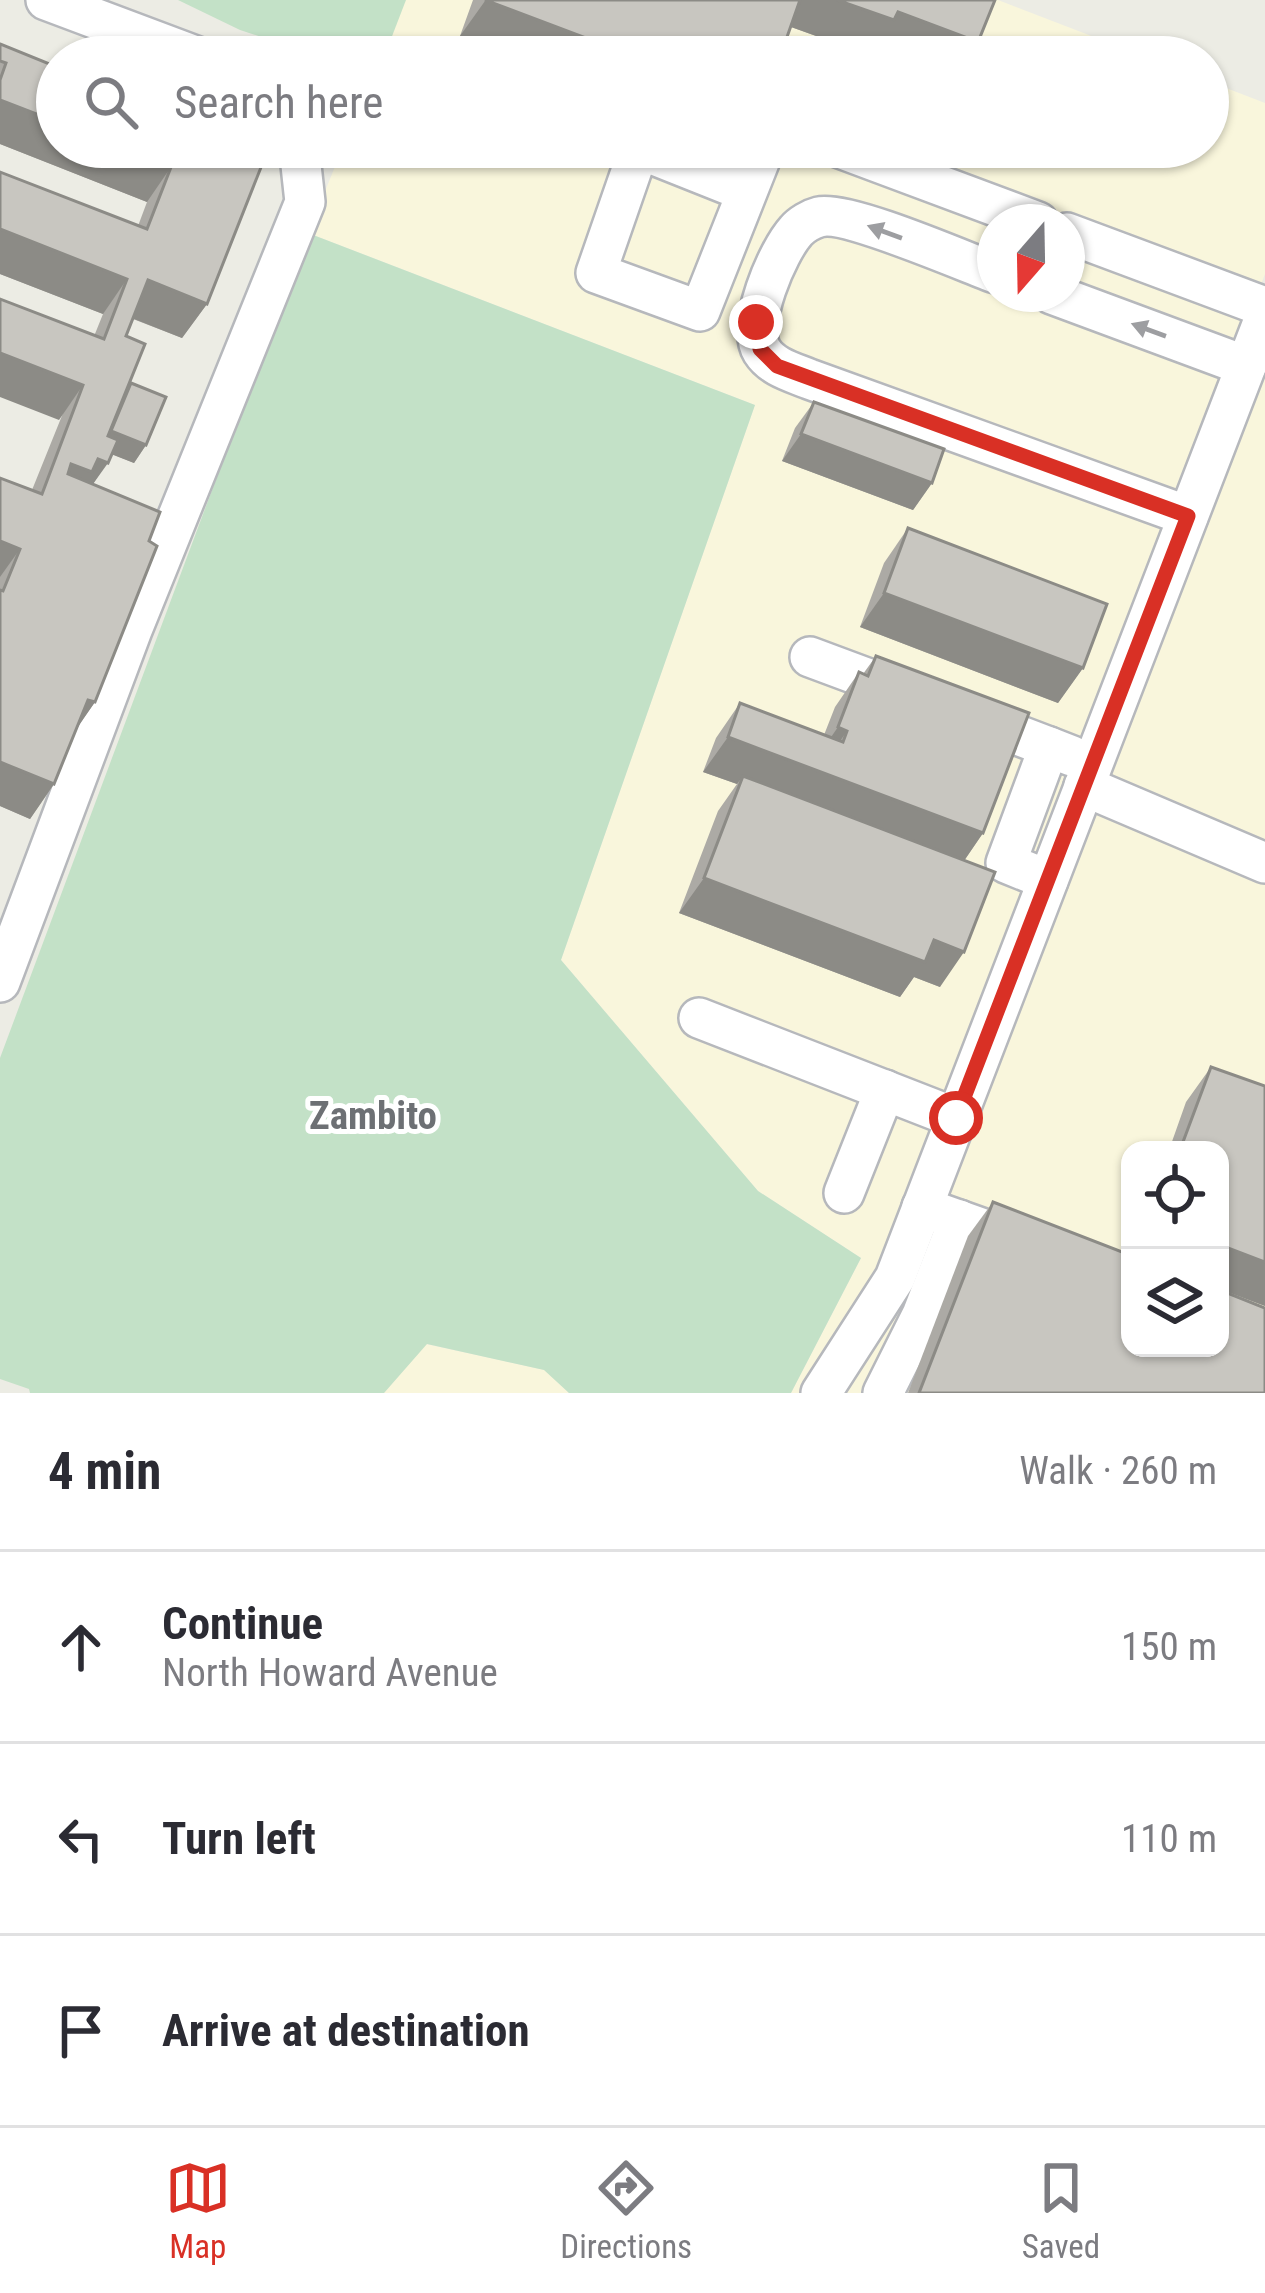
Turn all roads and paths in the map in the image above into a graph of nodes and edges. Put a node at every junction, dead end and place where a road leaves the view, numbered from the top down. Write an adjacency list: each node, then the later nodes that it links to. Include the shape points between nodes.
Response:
1 (46, 0): 2 (street)
2 (141, 36)
3 (301, 168): 20 (street, via 305,202)
4 (756, 168): 6 (street)
5 (893, 168): 7 (street)
6 (747, 192)
7 (990, 204)
8 (1085, 240): 11 (street)
9 (977, 266): 14 (street, one-way to 14, via 854,220 822,216 799,227 780,254 756,322 760,349 777,366)
10 (1085, 306): 13 (street, one-way to 10)
11 (1265, 307)
12 (1265, 317): 13 (street)
13 (1246, 366): 14 (street)
14 (1188, 516): 17 (street)
15 (810, 657): 16 (street)
16 (1049, 747): 17 (street); 19 (street, via 1006,863)
17 (1089, 775): 18 (street); 19 (street)
18 (1265, 863)
19 (1048, 880): 23 (street)
20 (0, 982)
21 (699, 1018): 22 (street)
22 (885, 1090): 23 (street); 24 (street)
23 (956, 1118): 25 (street)
24 (844, 1193)
25 (922, 1207): 26 (street); 28 (street, via 895,1278)
26 (959, 1220): 27 (street); 29 (street)
27 (1063, 1258)
28 (821, 1393)
29 (883, 1393)

